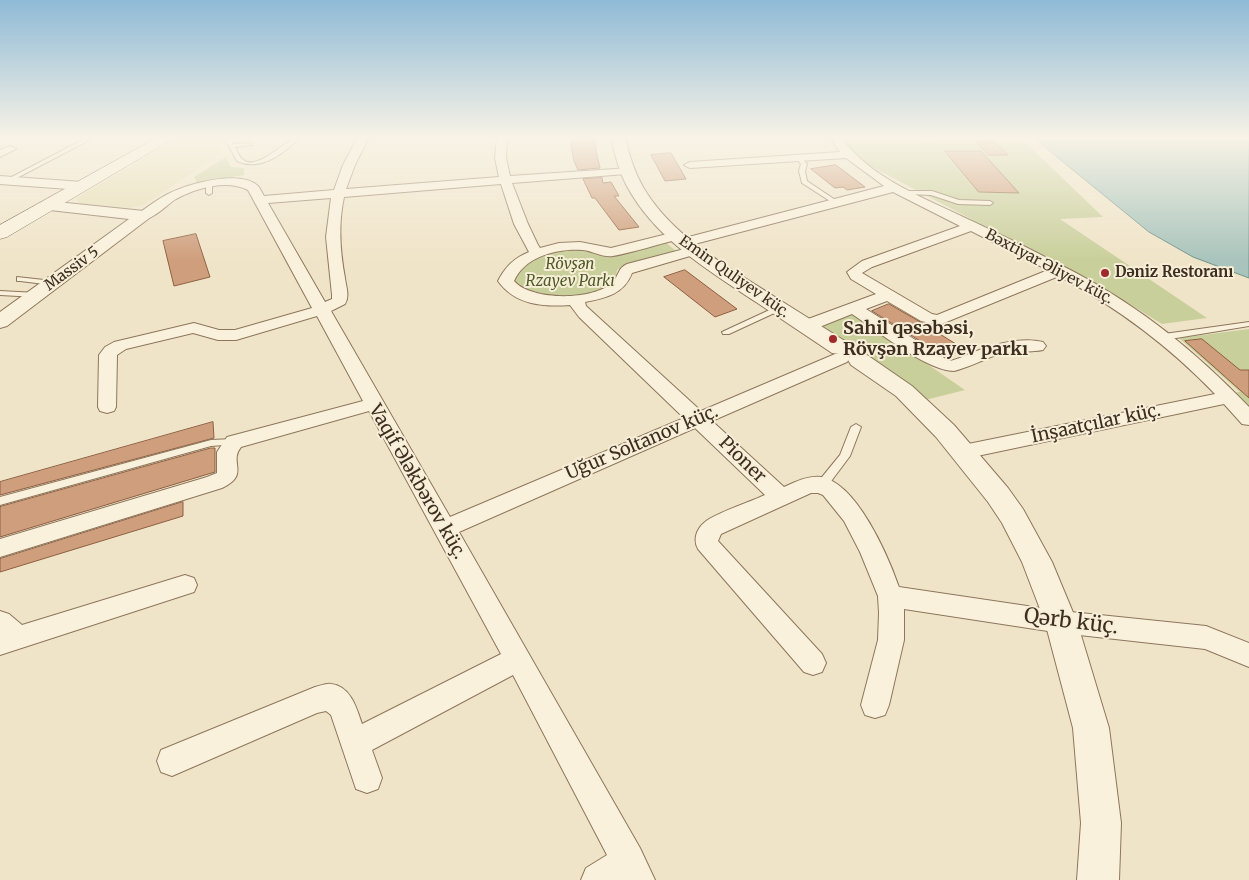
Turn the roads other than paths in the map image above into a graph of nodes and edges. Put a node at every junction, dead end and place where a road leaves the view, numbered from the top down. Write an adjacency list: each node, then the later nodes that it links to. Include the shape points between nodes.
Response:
1 (96, 178): 9 (main road)
2 (345, 178): 11 (street)
3 (529, 178): 8 (street)
4 (631, 178): 19 (street, Emin Quliyev küç., via 640,194)
5 (803, 178): 13 (lane, via 804,182)
6 (882, 178): 10 (street, Bəxtiyar Əliyev küç.)
7 (4, 180): 9 (street)
8 (506, 180): 11 (street); 20 (street, via 529,244)
9 (82, 186): 15 (main road)
10 (902, 190): 13 (street); 14 (lane, via 932,193 958,202); 17 (street, Bəxtiyar Əliyev küç.)
11 (340, 192): 12 (street); 30 (street, via 334,218 334,252 340,295 339,301)
12 (261, 200): 16 (street, Vaqif Ələkbərov küç., via 253,188 231,182 174,196); 30 (street, Vaqif Ələkbərov küç.)
13 (835, 202): 19 (street)
14 (990, 203)
15 (47, 206): 16 (street); 18 (main road)
16 (144, 216): 23 (street, Massiv 5)
17 (972, 226): 21 (street, Bəxtiyar Əliyev küç.); 26 (street, via 867,264 854,272)
18 (0, 232)
19 (683, 243): 20 (street, via 611,252 582,246); 27 (street, via 626,270 622,281 610,290); 28 (street, Emin Quliyev küç.)
20 (537, 253): 27 (street, via 512,268 506,281 508,286 514,292 537,299)
21 (1059, 271): 26 (street, via 939,320 927,318); 35 (street, Bəxtiyar Əliyev küç., via 1129,311)
22 (20, 279): 23 (lane)
23 (53, 283): 25 (street, Massiv 5)
24 (0, 292): 25 (lane)
25 (37, 295): 31 (street, Massiv 5)
26 (889, 295): 29 (street)
27 (577, 300): 41 (street, Pioner, via 578,307 585,314)
28 (779, 308): 33 (street, Emin Quliyev küç.); 34 (lane)
29 (855, 309): 33 (street); 36 (street, via 946,366 1006,347)
30 (321, 310): 39 (street, Vaqif Ələkbərov küç.); 40 (street, via 236,335 218,335 194,328 120,346 108,355)
31 (0, 322)
32 (1249, 324): 35 (lane)
33 (806, 326): 37 (street, Emin Quliyev küç.)
34 (726, 332)
35 (1164, 337): 38 (street, Bəxtiyar Əliyev küç.)
36 (1037, 346)
37 (847, 355): 41 (street, Uğur Soltanov küç.); 45 (street, Emin Quliyev küç., via 904,392)
38 (1228, 397): 42 (street, Bəxtiyar Əliyev küç.); 45 (street, İnşaatçılar küç.)
39 (373, 404): 44 (street); 49 (street, Vaqif Ələkbərov küç.)
40 (106, 407)
41 (698, 418): 47 (street, Pioner); 49 (street, Uğur Soltanov küç.)
42 (1249, 419)
43 (856, 427): 46 (lane, via 845,456)
44 (234, 442): 48 (lane, via 211,443); 50 (street, via 227,449 228,472 214,483)
45 (963, 452): 53 (street, Emin Quliyev küç., via 1013,517 1037,562)
46 (822, 485): 47 (street, Pioner, via 811,484); 52 (street, via 832,489 840,498 869,545)
47 (781, 497): 57 (street, via 712,528 706,542)
48 (0, 501)
49 (444, 529): 56 (street, Vaqif Ələkbərov küç.)
50 (0, 548)
51 (185, 585): 54 (street)
52 (890, 596): 53 (street, Qərb küç.); 58 (street, via 892,632)
53 (1061, 622): 55 (street, Qərb küç., via 1206,638); 64 (street, Emin Quliyev küç., via 1091,728 1101,823)
54 (5, 634)
55 (1249, 655)
56 (518, 659): 59 (street); 62 (street, Vaqif Ələkbərov küç.)
57 (814, 664)
58 (875, 705)
59 (355, 743): 60 (street, via 342,707 331,697 315,700); 61 (street)
60 (172, 761)
61 (367, 778)
62 (633, 870): 63 (street)
63 (598, 880)
64 (1098, 880)

